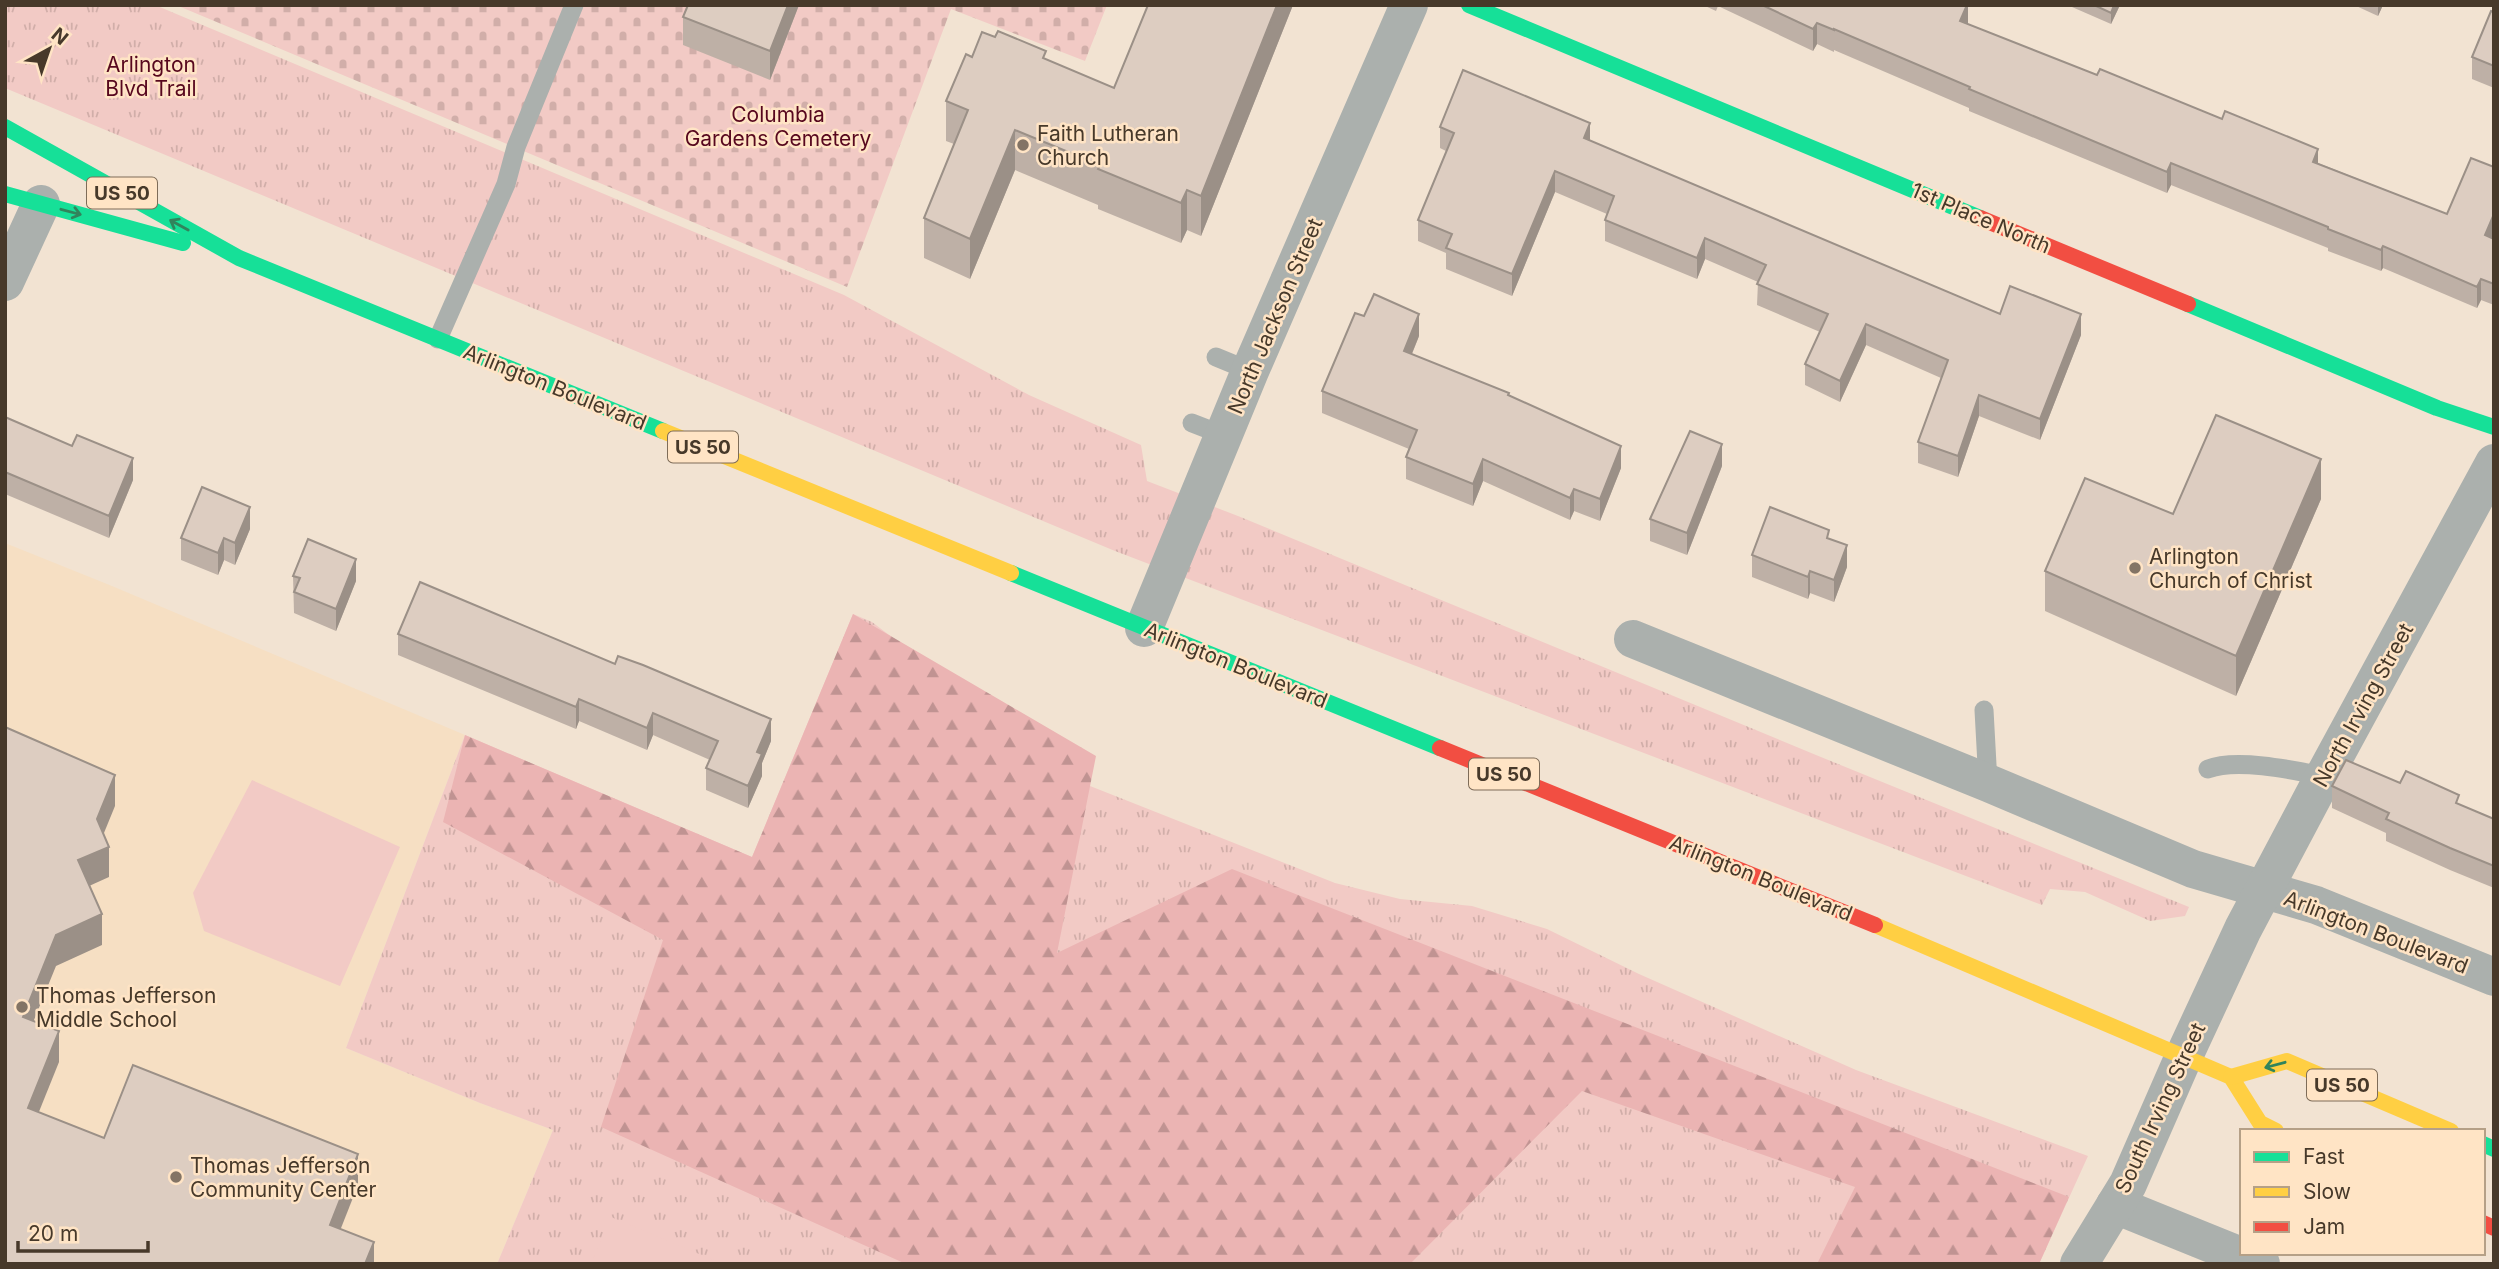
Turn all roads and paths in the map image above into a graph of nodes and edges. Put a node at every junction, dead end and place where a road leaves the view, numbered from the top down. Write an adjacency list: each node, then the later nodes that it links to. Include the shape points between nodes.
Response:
1 (574, 5): 8 (lane, via 516,147 506,184)
2 (1409, 5): 10 (street, North Jackson Street)
3 (1469, 5): 11 (main road, 1st Place North)
4 (5, 127): 6 (main road, Arlington Boulevard / US 50, one-way to 4)
5 (23, 199): 6 (main road, Arlington Boulevard / US 50, one-way to 6); 7 (street, Arlington Boulevard)
6 (239, 258): 8 (main road, Arlington Boulevard / US 50)
7 (5, 282)
8 (438, 339): 13 (main road, Arlington Boulevard / US 50)
9 (1216, 357): 10 (lane)
10 (1250, 371): 13 (street, North Jackson Street, via 1208,429)
11 (2494, 427)
12 (2494, 463): 17 (street, North Irving Street)
13 (1144, 628): 22 (main road, Arlington Boulevard / US 50, via 1864,920)
14 (1633, 639): 18 (street, Arlington Boulevard)
15 (1984, 710): 18 (lane)
16 (2208, 769): 17 (lane, via 2221,764)
17 (2323, 776): 19 (street, North Irving Street)
18 (1987, 783): 19 (street, Arlington Boulevard, via 2193,869)
19 (2264, 890): 20 (street, North Irving Street); 21 (street, Arlington Boulevard, via 2316,905)
20 (2235, 947): 22 (street, South Irving Street)
21 (2494, 977)
22 (2184, 1056): 23 (main road, Arlington Boulevard); 26 (street, South Irving Street)
23 (2231, 1077): 24 (main road, via 2260,1124); 25 (main road, US 50, one-way to 23, via 2287,1061)
24 (2271, 1129)
25 (2446, 1129)
26 (2115, 1205): 27 (street, South Irving Street); 28 (street)
27 (2079, 1264)
28 (2261, 1264)

